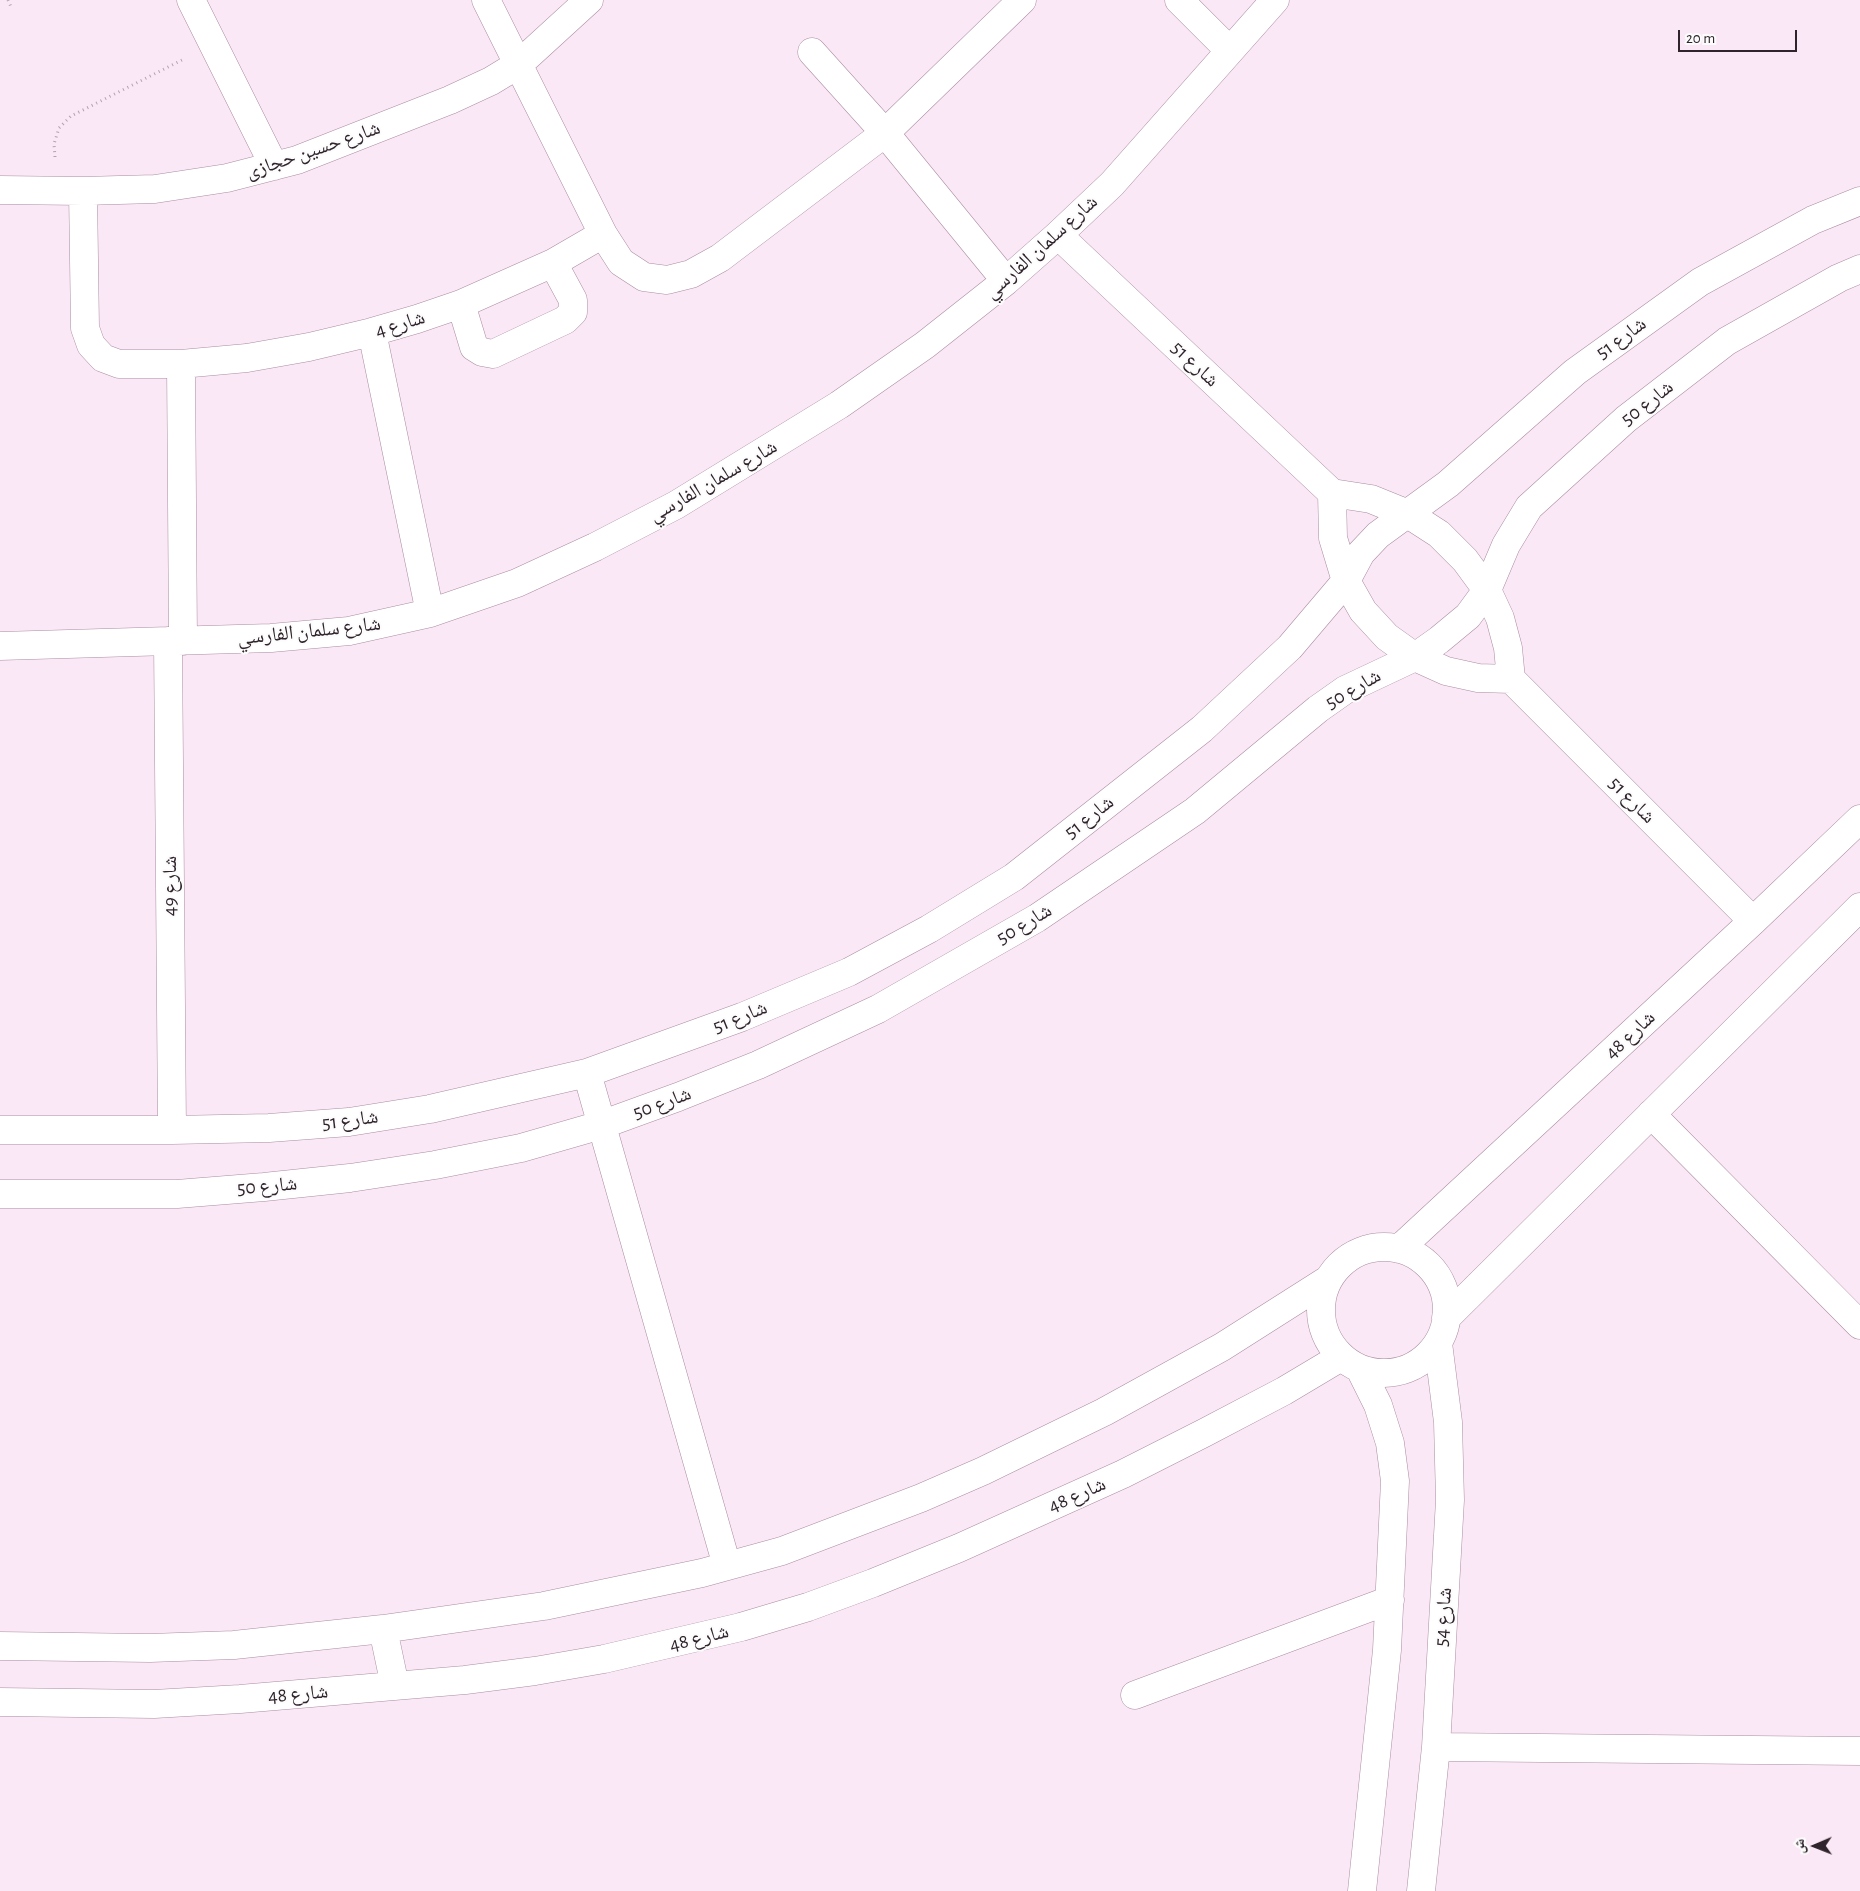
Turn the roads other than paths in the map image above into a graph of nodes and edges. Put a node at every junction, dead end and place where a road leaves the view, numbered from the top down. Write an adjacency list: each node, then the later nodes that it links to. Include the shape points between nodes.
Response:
1 (191, 0): 11 (street)
2 (486, 0): 9 (street)
3 (589, 0): 9 (street, شارع حسين حجازى)
4 (1179, 0): 7 (street)
5 (1275, 0): 7 (street, شارع سلمان الفارسي)
6 (1010, 4): 10 (street)
7 (1229, 50): 16 (street, شارع سلمان الفارسي, via 1112,184)
8 (812, 52): 10 (street)
9 (519, 64): 11 (street, شارع حسين حجازى, via 450,100); 15 (street)
10 (886, 133): 15 (street, via 720,258 691,274 667,280 644,277 621,262); 19 (street)
11 (274, 166): 13 (street, شارع حسين حجازى, via 227,178 155,189)
12 (0, 190): 13 (street, شارع حسين حجازى)
13 (83, 191): 22 (street, شارع 4, via 85,328 91,345 103,358 119,364)
14 (1860, 201): 24 (street, شارع 51, via 1813,220 1700,282 1575,372 1448,484)
15 (603, 234): 17 (street, شارع 4)
16 (1058, 235): 19 (street, شارع سلمان الفارسي); 23 (street, شارع 51)
17 (553, 263): 20 (street, شارع 4); 20 (street, via 573,300 573,312 565,320 493,354 474,347)
18 (1860, 269): 26 (street, شارع 50, via 1727,341 1626,419 1529,508 1506,546)
19 (1006, 281): 27 (street, شارع سلمان الفارسي, via 925,345 839,405 676,505 517,583)
20 (461, 304): 21 (street, شارع 4)
21 (372, 332): 22 (street, شارع 4, via 265,355); 27 (street)
22 (181, 364): 28 (street)
23 (1332, 493): 24 (street, via 1371,499); 25 (street, via 1333,538)
24 (1408, 514): 25 (street, شارع 51, via 1378,535 1361,553); 26 (street, via 1439,534 1465,560)
25 (1346, 581): 30 (street, via 1363,611 1387,636); 35 (street, شارع 51, via 1290,647 1202,729 1014,877 929,929 849,972 742,1017)
26 (1487, 590): 30 (street, شارع 50, via 1468,616); 31 (street, via 1500,618)
27 (430, 613): 28 (street, شارع سلمان الفارسي, via 349,631)
28 (176, 641): 29 (street, شارع سلمان الفارسي); 39 (street, شارع 49)
29 (0, 646)
30 (1415, 656): 31 (street, via 1454,673 1478,678); 37 (street, شارع 50, via 1345,690 1195,811 1037,918 968,958 878,1008 758,1065)
31 (1512, 679): 34 (street, شارع 51)
32 (1860, 819): 34 (street, شارع 48)
33 (1860, 907): 36 (street)
34 (1753, 922): 41 (street, شارع 48)
35 (587, 1074): 37 (street); 39 (street, شارع 51, via 430,1109 349,1122)
36 (1651, 1114): 43 (street); 44 (street)
37 (601, 1124): 40 (street, شارع 50, via 521,1148 350,1178 177,1194); 46 (street)
38 (0, 1130): 39 (street, شارع 51)
39 (172, 1130)
40 (0, 1194)
41 (1399, 1249): 42 (street, via 1378,1247 1359,1252 1342,1263); 44 (street, via 1430,1267 1441,1283 1446,1300)
42 (1329, 1279): 45 (street, via 1323,1295 1323,1329 1331,1344); 46 (street, via 1222,1348 1044,1442 858,1522 782,1551)
43 (1860, 1325)
44 (1442, 1331): 45 (street, via 1424,1360 1403,1370 1382,1374); 53 (street, شارع 54, via 1450,1500)
45 (1351, 1363): 47 (street, via 1378,1405 1390,1443 1396,1481); 50 (street, شارع 48, via 1284,1391 1123,1474 959,1548 808,1607 741,1627 604,1659 535,1671)
46 (727, 1566): 48 (street, via 544,1606)
47 (1390, 1600): 51 (street); 55 (street)
48 (383, 1629): 49 (street, via 234,1645 160,1648); 50 (street)
49 (0, 1646)
50 (395, 1686): 52 (street, شارع 48, via 154,1704)
51 (1135, 1695)
52 (0, 1702)
53 (1436, 1747): 54 (street); 56 (street, شارع 54)
54 (1860, 1751)
55 (1362, 1891)
56 (1421, 1891)

